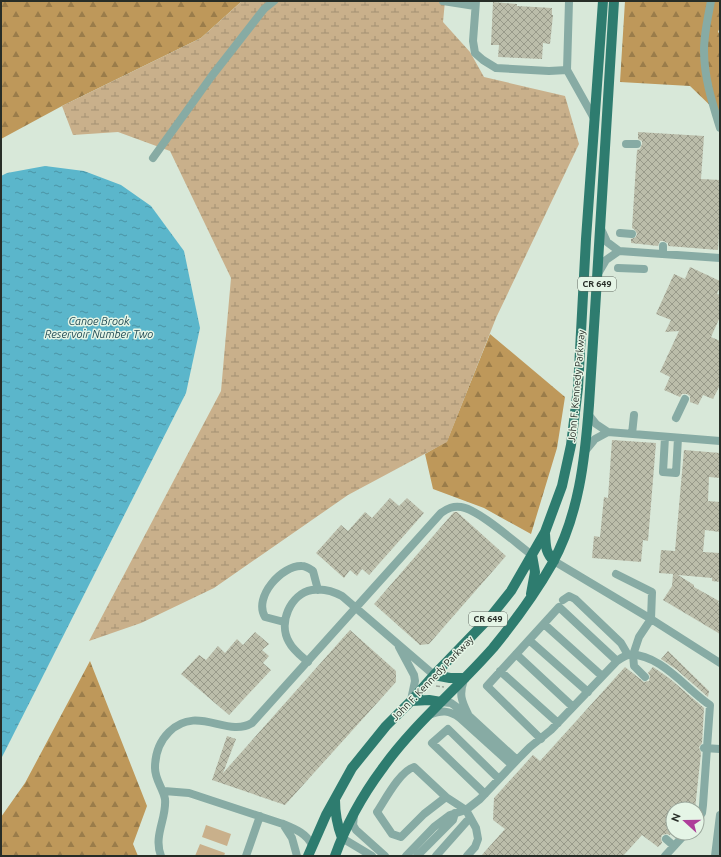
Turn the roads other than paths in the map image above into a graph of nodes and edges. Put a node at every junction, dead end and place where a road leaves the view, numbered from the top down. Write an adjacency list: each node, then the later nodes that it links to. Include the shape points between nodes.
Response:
1 (274, 1): 13 (street, via 264,9 211,77)
2 (443, 1): 7 (street)
3 (569, 1): 8 (street)
4 (603, 1): 9 (main road, John F. Kennedy Parkway / CR 649)
5 (614, 1): 14 (main road, John F. Kennedy Parkway / CR 649)
6 (711, 1): 10 (street, via 703,48 706,79)
7 (476, 4): 8 (street, via 473,41 475,52 483,60 496,68)
8 (567, 70): 9 (street)
9 (595, 120): 32 (main road, John F. Kennedy Parkway / CR 649, via 578,388 571,445 562,486)
10 (720, 128)
11 (626, 144): 12 (street)
12 (637, 144)
13 (153, 158)
14 (600, 228): 17 (street, via 607,242); 21 (main road, John F. Kennedy Parkway / CR 649)
15 (620, 233): 16 (street)
16 (632, 234)
17 (618, 252): 18 (street, via 663,250); 21 (street, via 606,260)
18 (720, 258)
19 (618, 268): 20 (street)
20 (644, 269)
21 (598, 275): 23 (main road, John F. Kennedy Parkway / CR 649)
22 (684, 399): 25 (street)
23 (588, 414): 26 (street, via 596,424); 31 (main road, John F. Kennedy Parkway / CR 649)
24 (634, 415): 27 (street)
25 (676, 418)
26 (608, 432): 27 (street); 31 (street, via 595,439)
27 (632, 434): 28 (street)
28 (665, 437): 29 (street); 29 (street, via 663,472 676,473)
29 (678, 438): 30 (street)
30 (720, 441)
31 (586, 450): 34 (main road, John F. Kennedy Parkway / CR 649, via 578,494)
32 (545, 532): 33 (main road, John F. Kennedy Parkway / CR 649); 34 (main road, via 546,549)
33 (532, 555): 38 (main road, via 535,572); 39 (street, via 476,512 462,507 449,507); 51 (main road, John F. Kennedy Parkway / CR 649, via 511,591 491,616)
34 (554, 562): 38 (main road, John F. Kennedy Parkway / CR 649); 40 (street)
35 (616, 574): 40 (street, via 652,592)
36 (318, 590): 39 (street, via 334,591); 41 (street, via 306,592 298,598 287,612); 41 (street, via 313,571 303,566 289,569 277,578 265,594 262,610 265,617)
37 (563, 600): 46 (street, via 569,596 575,600 621,643)
38 (529, 602): 54 (main road, John F. Kennedy Parkway / CR 649)
39 (356, 608): 44 (street); 48 (street)
40 (651, 619): 49 (street); 53 (street, via 639,637 633,655 634,666)
41 (284, 622): 48 (street, via 288,641)
42 (544, 624): 43 (street); 47 (street, via 558,607); 52 (street)
43 (529, 640): 45 (street); 55 (street)
44 (397, 643): 51 (street); 56 (street, via 414,675)
45 (516, 654): 50 (street); 58 (street)
46 (628, 655): 47 (street); 69 (street, via 650,659 672,672 710,705)
47 (617, 661): 52 (street)
48 (308, 662): 65 (street, via 248,726 236,727 193,720 182,722 164,736 156,756 155,769 157,780)
49 (720, 662)
50 (500, 671): 61 (street); 62 (street, via 487,686)
51 (434, 675): 54 (main road); 56 (main road, John F. Kennedy Parkway / CR 649)
52 (602, 676): 55 (street)
53 (645, 677)
54 (465, 678): 57 (main road, John F. Kennedy Parkway / CR 649); 60 (street, via 460,692)
55 (588, 692): 58 (street)
56 (411, 701): 57 (main road); 68 (main road, John F. Kennedy Parkway / CR 649, via 386,726 352,768)
57 (441, 702): 59 (main road, John F. Kennedy Parkway / CR 649); 60 (street, via 451,703)
58 (573, 707): 61 (street)
59 (429, 715): 63 (street, via 451,712); 71 (main road, John F. Kennedy Parkway / CR 649, via 382,768)
60 (468, 715): 63 (street)
61 (558, 723): 62 (street)
62 (541, 739): 63 (street)
63 (514, 763): 64 (street)
64 (499, 779): 66 (street); 66 (street, via 448,729 432,743)
65 (164, 791): 74 (street, via 190,793); 82 (street, via 165,802 158,837)
66 (485, 794): 70 (street)
67 (446, 797): 67 (street, via 424,814 402,837 392,834 377,812 393,787 408,769 414,767); 70 (street)
68 (335, 798): 77 (main road, via 337,824); 80 (main road, John F. Kennedy Parkway / CR 649)
69 (703, 801)
70 (466, 810): 72 (street); 75 (street)
71 (354, 813): 77 (main road, John F. Kennedy Parkway / CR 649); 89 (street, via 353,825 356,830)
72 (455, 813): 90 (street, via 434,827); 91 (street, via 453,820)
73 (720, 815): 95 (street)
74 (260, 816): 76 (street); 83 (street)
75 (471, 819): 92 (street); 93 (street, via 478,839)
76 (283, 824): 80 (street, via 308,837); 84 (street, via 292,838)
77 (342, 838): 87 (main road, John F. Kennedy Parkway / CR 649); 88 (street)
78 (668, 841): 81 (street)
79 (679, 841): 81 (street)
80 (312, 845): 85 (main road, John F. Kennedy Parkway / CR 649); 86 (main road)
81 (674, 846): 94 (street)
82 (161, 856)
83 (246, 856)
84 (297, 856)
85 (308, 856)
86 (314, 856)
87 (335, 856)
88 (372, 856)
89 (385, 856)
90 (406, 856)
91 (417, 856)
92 (436, 856)
93 (467, 856)
94 (665, 856)
95 (715, 856)

